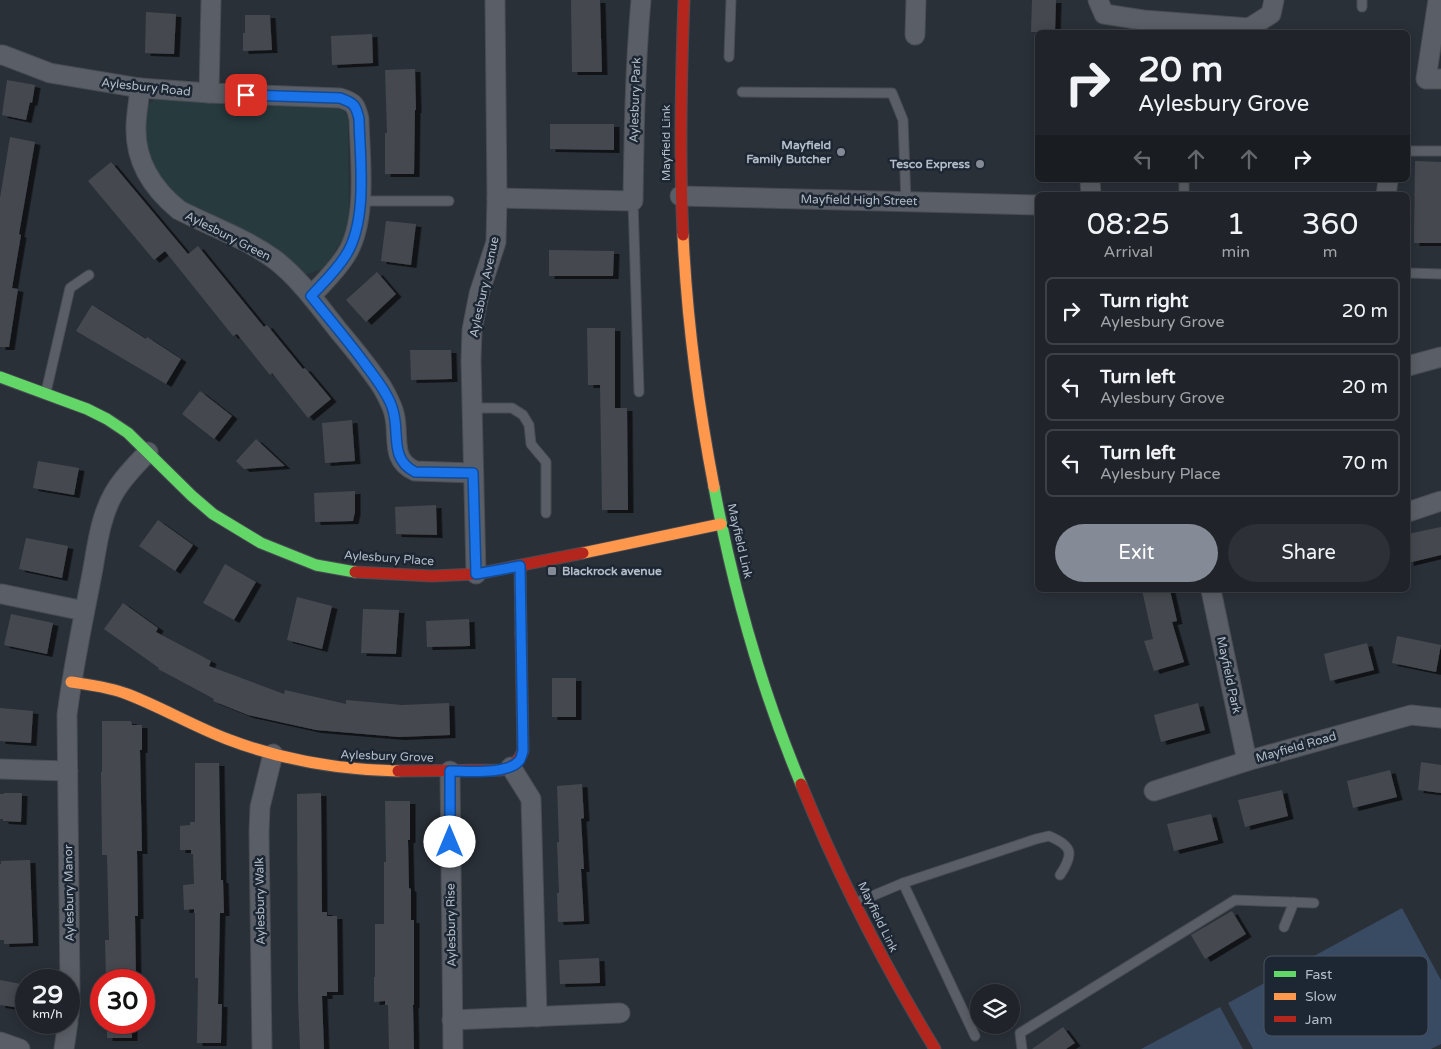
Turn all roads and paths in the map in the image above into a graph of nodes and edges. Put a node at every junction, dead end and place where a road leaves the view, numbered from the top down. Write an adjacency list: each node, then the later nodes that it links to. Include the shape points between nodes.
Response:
1 (211, 0): 16 (street, Aylesbury Road)
2 (495, 0): 20 (street, Aylesbury Avenue)
3 (642, 0): 23 (street, Aylesbury Park, via 637,41)
4 (684, 0): 19 (street, Mayfield Link, via 679,96)
5 (730, 0): 12 (lane)
6 (916, 0): 10 (street)
7 (1098, 0): 8 (street, via 1104,14 1249,28 1271,14)
8 (1274, 0)
9 (1438, 0): 13 (street, via 1426,79)
10 (915, 36)
11 (0, 55): 14 (street, Aylesbury Road, via 50,73)
12 (729, 57)
13 (1441, 79)
14 (140, 88): 16 (street, Aylesbury Road); 29 (street, Aylesbury Green, via 136,128 139,151 145,172 154,187 179,210 276,260)
15 (742, 92): 24 (lane, via 892,94 903,120)
16 (209, 94): 21 (street, Aylesbury Road, via 340,98 352,102 359,119)
17 (1410, 151): 18 (lane)
18 (1441, 151)
19 (680, 196): 24 (street, Mayfield High Street); 41 (street, Mayfield Link, via 689,332)
20 (497, 198): 23 (street); 35 (street, Aylesbury Avenue, via 496,242 479,294 472,330)
21 (361, 201): 22 (lane); 29 (street, Aylesbury Road, via 355,235 347,254)
22 (449, 201)
23 (633, 201): 33 (lane, Aylesbury Park)
24 (906, 201): 25 (street, Mayfield High Street)
25 (1035, 205)
26 (1410, 274): 27 (lane)
27 (1441, 274)
28 (88, 275): 34 (lane, via 70,288)
29 (311, 296): 37 (street, Aylesbury Green, via 382,387 396,418 397,448 406,467 415,472)
30 (1441, 357): 31 (street)
31 (1410, 365)
32 (0, 377): 34 (street, Aylesbury Place)
33 (639, 392)
34 (46, 394): 36 (street, Aylesbury Place, via 108,419)
35 (471, 408): 37 (street, Aylesbury Avenue); 40 (lane, via 512,408 523,414 529,425 531,444 546,462)
36 (148, 452): 43 (street, Aylesbury Place, via 214,514 261,543 286,554 316,565 351,572 432,576); 46 (street, Aylesbury Manor, via 125,476 106,510)
37 (473, 473): 43 (street, Aylesbury Avenue)
38 (1441, 501): 39 (street)
39 (1410, 511)
40 (546, 513)
41 (720, 524): 42 (street, Aylesbury Place); 59 (street, Mayfield Link, via 766,691 801,786)
42 (520, 566): 43 (street, Aylesbury Place); 51 (street, via 523,751 520,761)
43 (476, 574)
44 (1211, 592): 50 (street, Mayfield Park)
45 (2, 594): 46 (street)
46 (84, 611): 47 (street, Aylesbury Manor)
47 (72, 682): 49 (street, Aylesbury Grove, via 133,696 203,730); 53 (street, Aylesbury Manor, via 67,714)
48 (1441, 718): 50 (street, Mayfield Road, via 1411,715)
49 (273, 754): 54 (street, Aylesbury Grove, via 339,768); 71 (street, Aylesbury Walk, via 260,806 259,832)
50 (1247, 761): 55 (street, Mayfield Road)
51 (511, 767): 54 (street, Aylesbury Grove); 64 (street, via 531,799)
52 (0, 769): 53 (street)
53 (68, 771): 62 (street, Aylesbury Manor)
54 (450, 771): 65 (street, Aylesbury Rise)
55 (1154, 791)
56 (1060, 875): 57 (lane, via 1069,862 1070,852 1065,845 1049,836)
57 (903, 883): 59 (lane); 67 (lane)
58 (1294, 902): 60 (lane); 61 (lane); 74 (lane, via 1235,900 1020,1033)
59 (856, 903): 73 (street, Mayfield Link, via 886,964)
60 (1314, 903)
61 (1284, 927)
62 (70, 969)
63 (620, 1013): 64 (street)
64 (537, 1017): 65 (street)
65 (452, 1020): 72 (street, Aylesbury Rise)
66 (66, 1034): 70 (street)
67 (975, 1036)
68 (0, 1042): 69 (street)
69 (20, 1049)
70 (64, 1049)
71 (262, 1049)
72 (453, 1049)
73 (935, 1049)
74 (1022, 1049)

